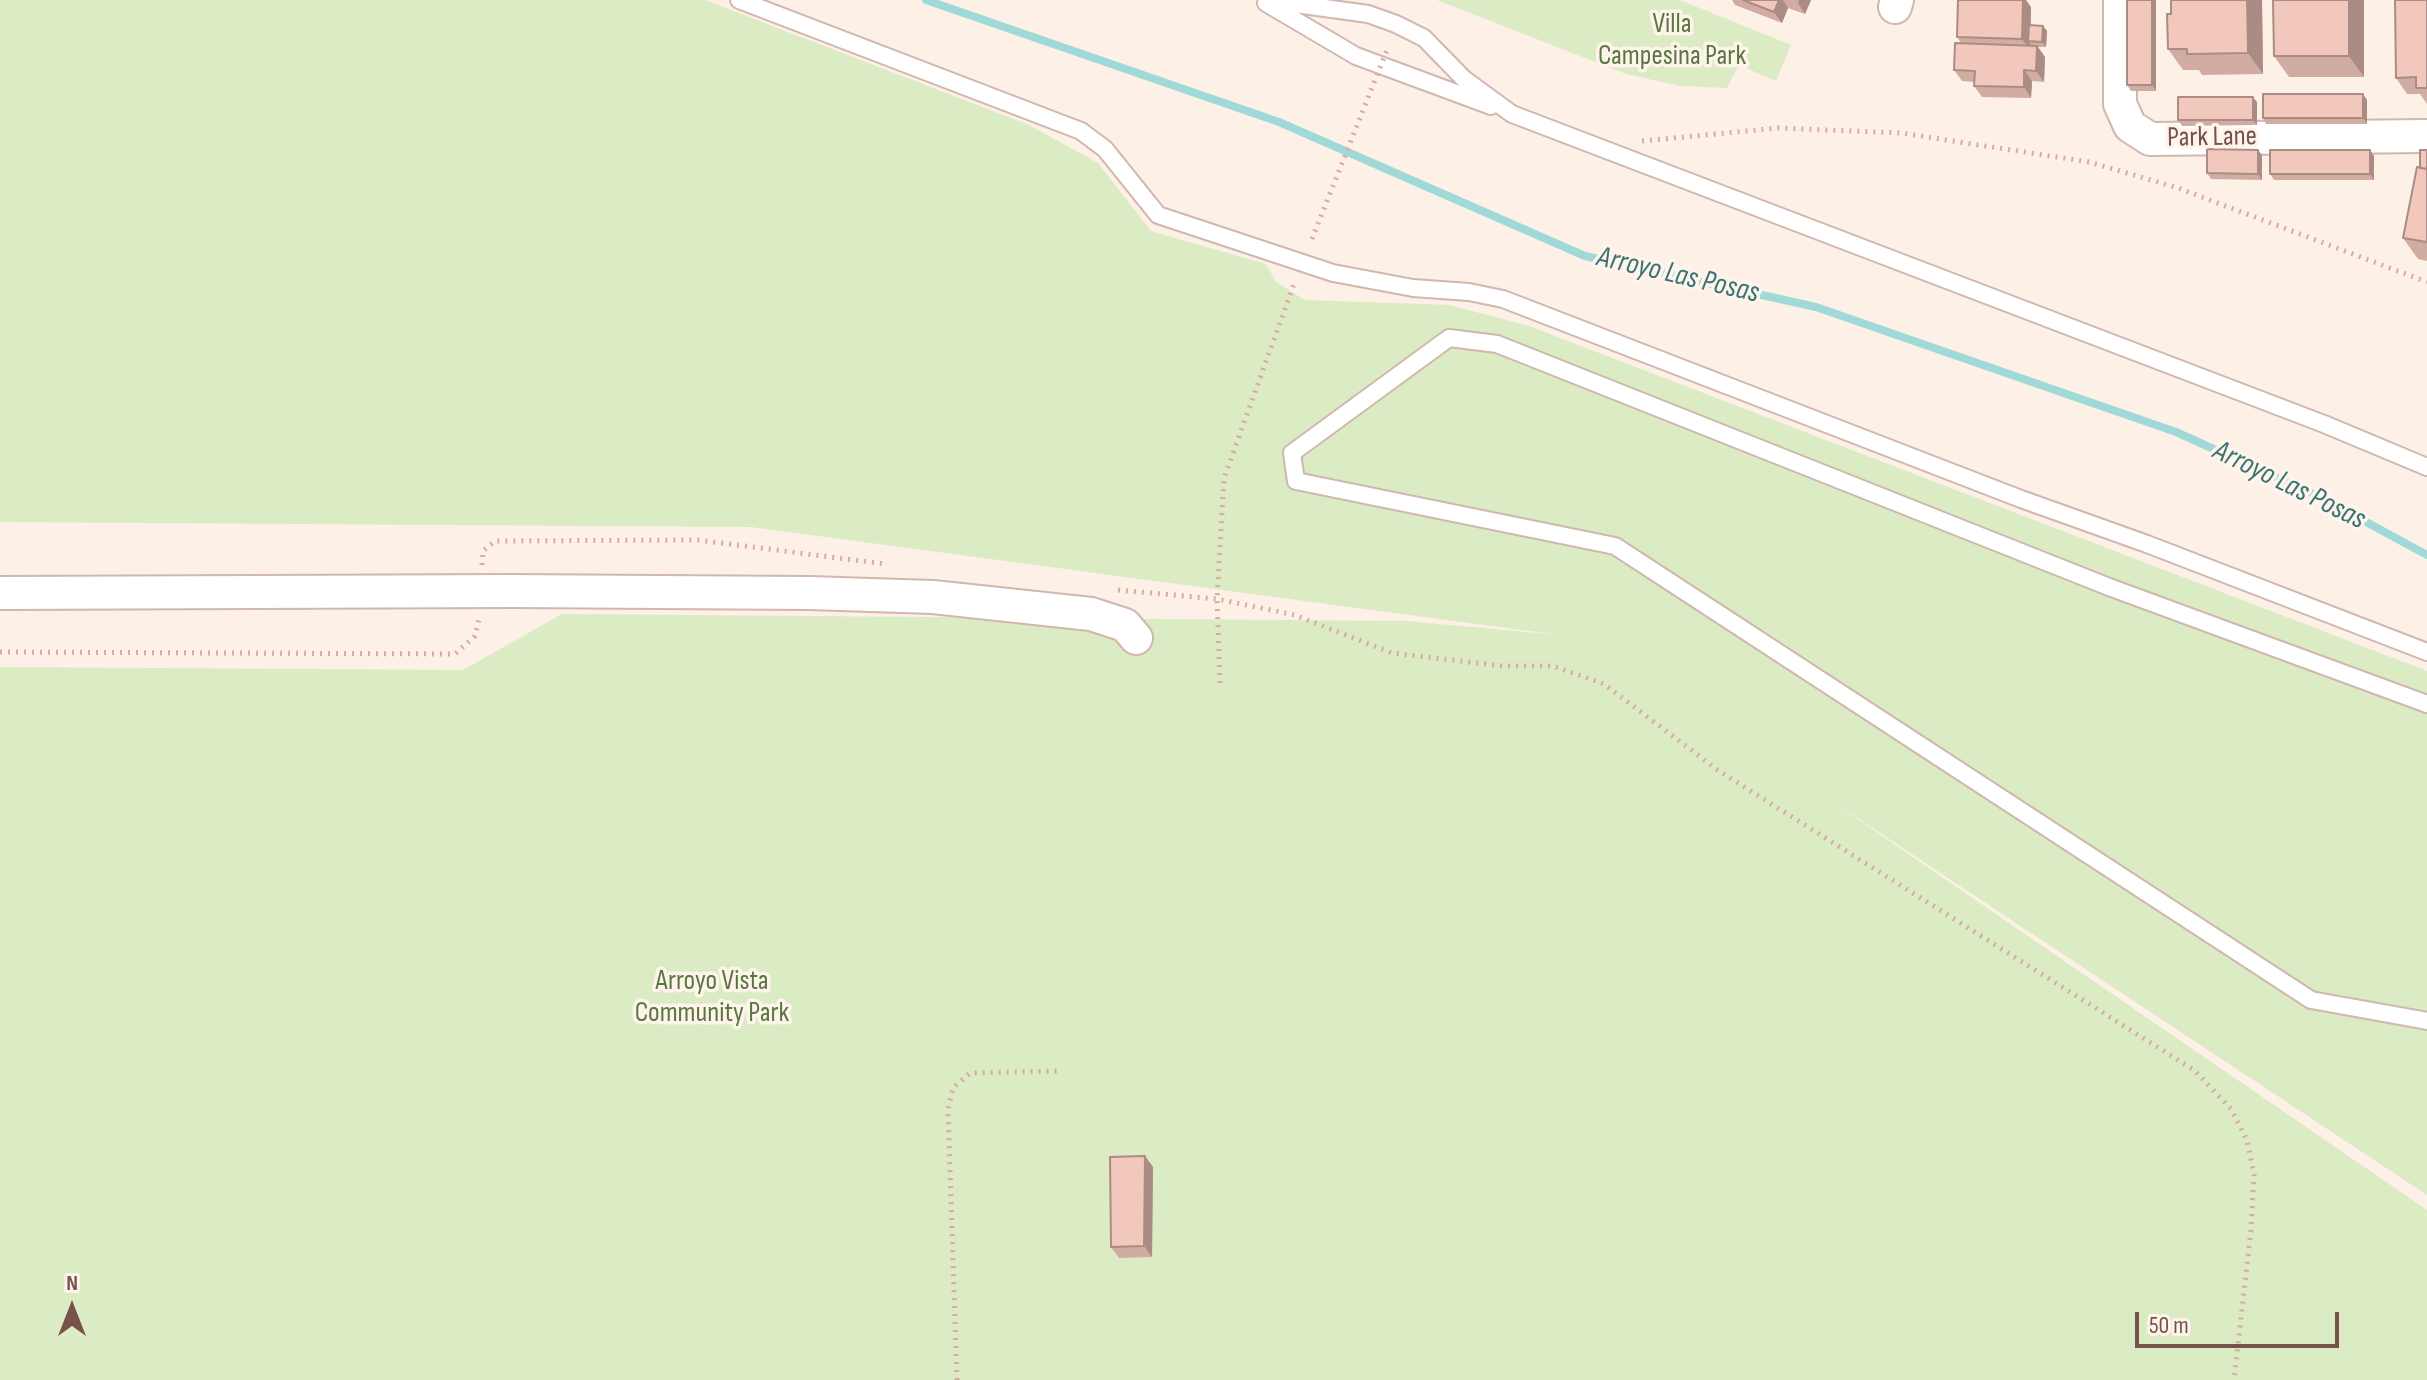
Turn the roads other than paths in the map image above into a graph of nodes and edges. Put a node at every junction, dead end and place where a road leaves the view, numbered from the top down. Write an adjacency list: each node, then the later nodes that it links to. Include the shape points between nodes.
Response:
1 (739, 0): 10 (lane, via 1081,131 1105,149 1158,215 1333,273 1503,299)
2 (1261, 0): 5 (lane, via 1356,56)
3 (1267, 0): 5 (lane, via 1368,14 1396,24 1424,38 1464,79)
4 (2120, 0): 6 (street, Park Lane, via 2120,104 2130,126 2150,139)
5 (1512, 114): 7 (lane)
6 (2427, 136)
7 (2427, 467)
8 (0, 593): 9 (street, via 527,591 933,597 1091,614 1125,625)
9 (1136, 638)
10 (2427, 652)
11 (2427, 704): 12 (lane, via 2109,587 1497,344 1449,338 1292,453 1296,481 1615,546 2311,1000)
12 (2427, 1021)

